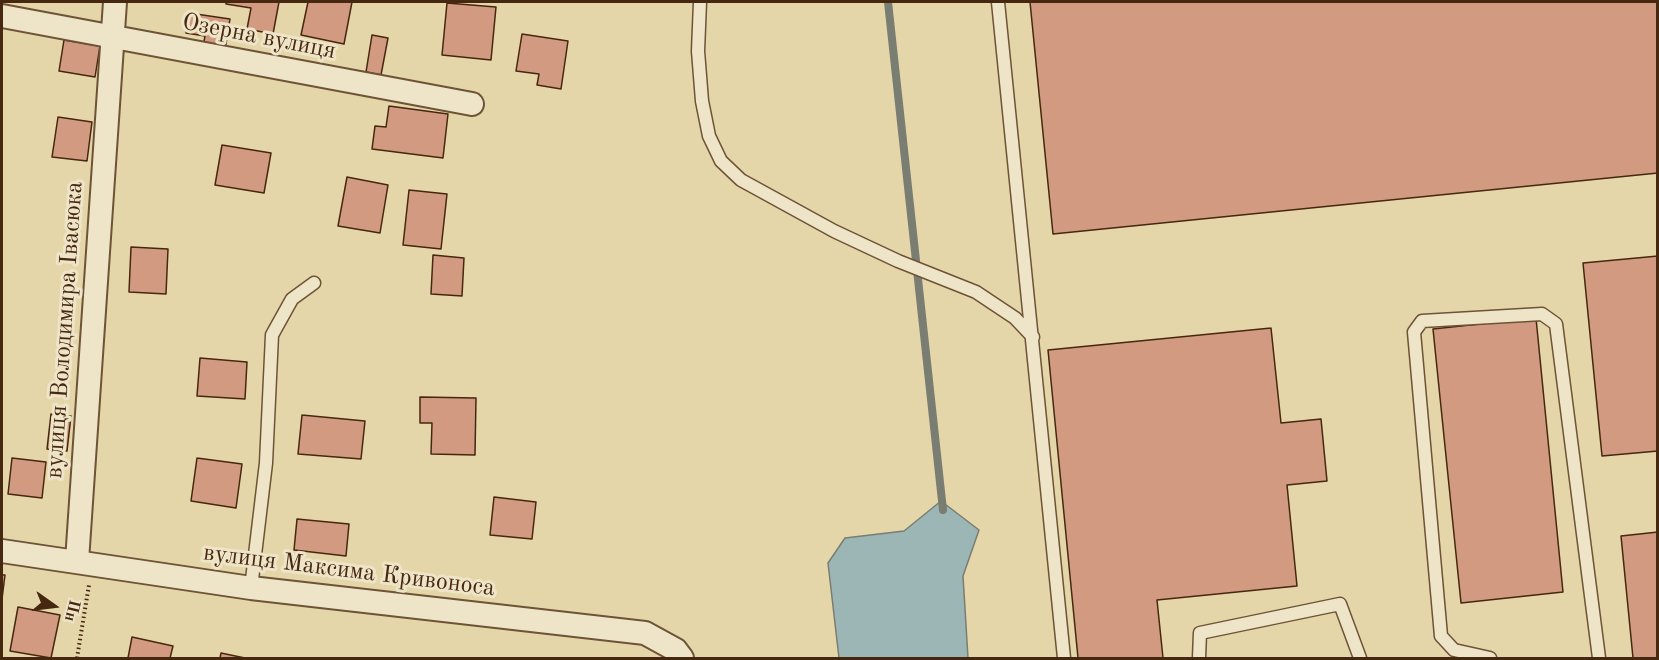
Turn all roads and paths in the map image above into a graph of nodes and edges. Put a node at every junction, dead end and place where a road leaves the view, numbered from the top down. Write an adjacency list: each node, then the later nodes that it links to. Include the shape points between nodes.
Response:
1 (115, 2): 5 (street, вулиця Володимира Івасюка)
2 (700, 2): 8 (lane, via 702,101 709,136 721,161 741,180 768,196 898,261 976,292 1015,318)
3 (998, 2): 8 (lane)
4 (2, 16): 5 (street, Озерна вулиця)
5 (111, 37): 6 (street, Озерна вулиця); 10 (street, вулиця Володимира Івасюка)
6 (472, 104)
7 (314, 283): 11 (lane, via 292,299 272,335 266,463)
8 (1033, 337): 14 (lane)
9 (2, 551): 10 (street, вулиця Максима Кривоноса)
10 (76, 561): 11 (street, вулиця Максима Кривоноса); 12 (path, via 89,585)
11 (251, 588): 13 (street, вулиця Максима Кривоноса, via 645,633 676,650)
12 (77, 658)
13 (682, 658)
14 (1064, 658)
15 (1199, 658): 16 (lane, via 1200,633 1340,604)
16 (1360, 658)
17 (1490, 658): 18 (lane, via 1454,650 1441,636 1414,332 1422,321 1542,314 1556,324)
18 (1599, 658)

